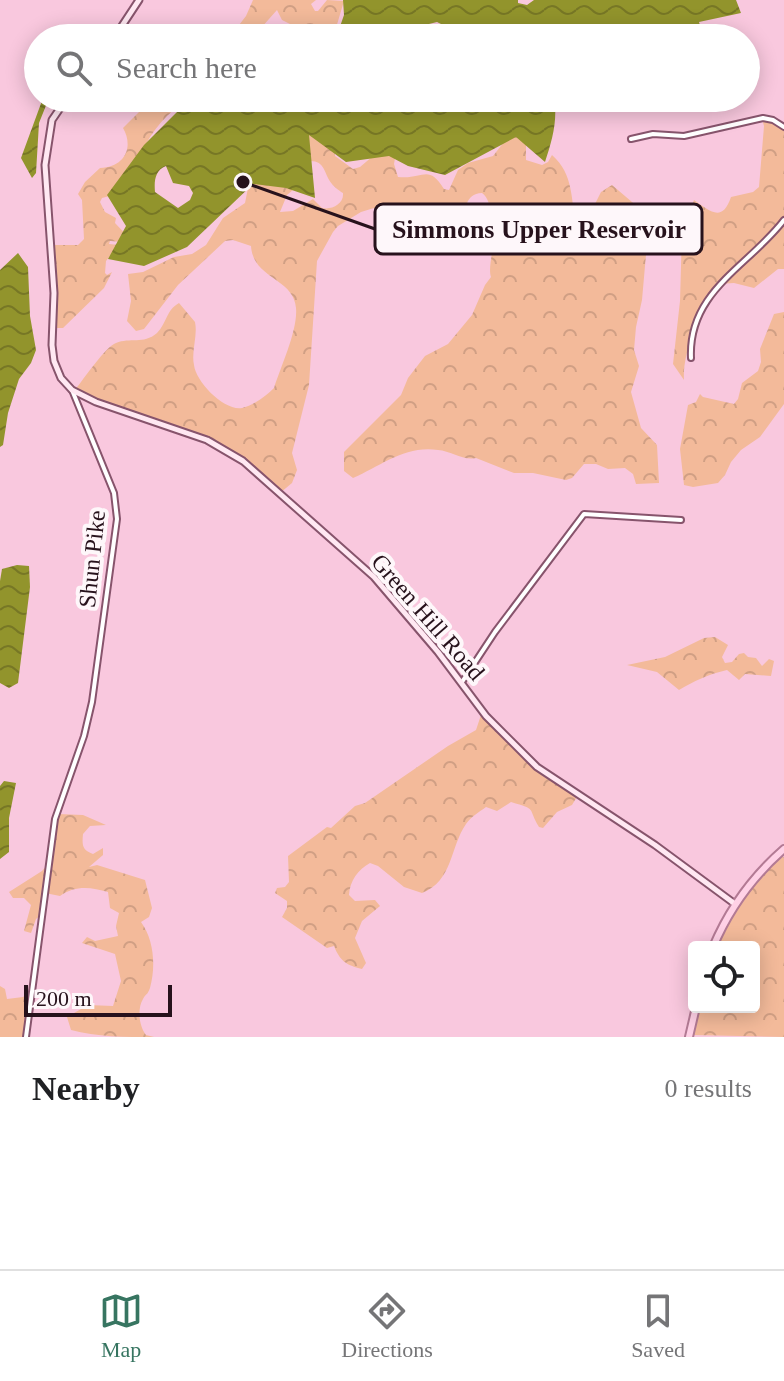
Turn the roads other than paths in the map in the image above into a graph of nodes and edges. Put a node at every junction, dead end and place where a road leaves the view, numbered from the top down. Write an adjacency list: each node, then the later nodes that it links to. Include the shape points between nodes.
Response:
1 (139, 0): 2 (main road)
2 (123, 24)
3 (57, 112): 8 (main road, Shun Pike, via 45,165 54,361)
4 (784, 127): 5 (street, via 763,118 696,134)
5 (631, 139)
6 (784, 220): 7 (street, via 716,286 690,340)
7 (691, 358)
8 (72, 390): 10 (main road, Green Hill Road, via 207,440 243,461 374,577); 15 (street, Shun Pike, via 114,493 117,519 92,702 55,819)
9 (681, 520): 10 (street, via 584,514)
10 (462, 682): 12 (main road, Green Hill Road, via 486,716 537,767)
11 (784, 849): 12 (main road)
12 (735, 904): 13 (main road)
13 (716, 941)
14 (695, 1013): 16 (main road)
15 (26, 1037)
16 (689, 1037)

